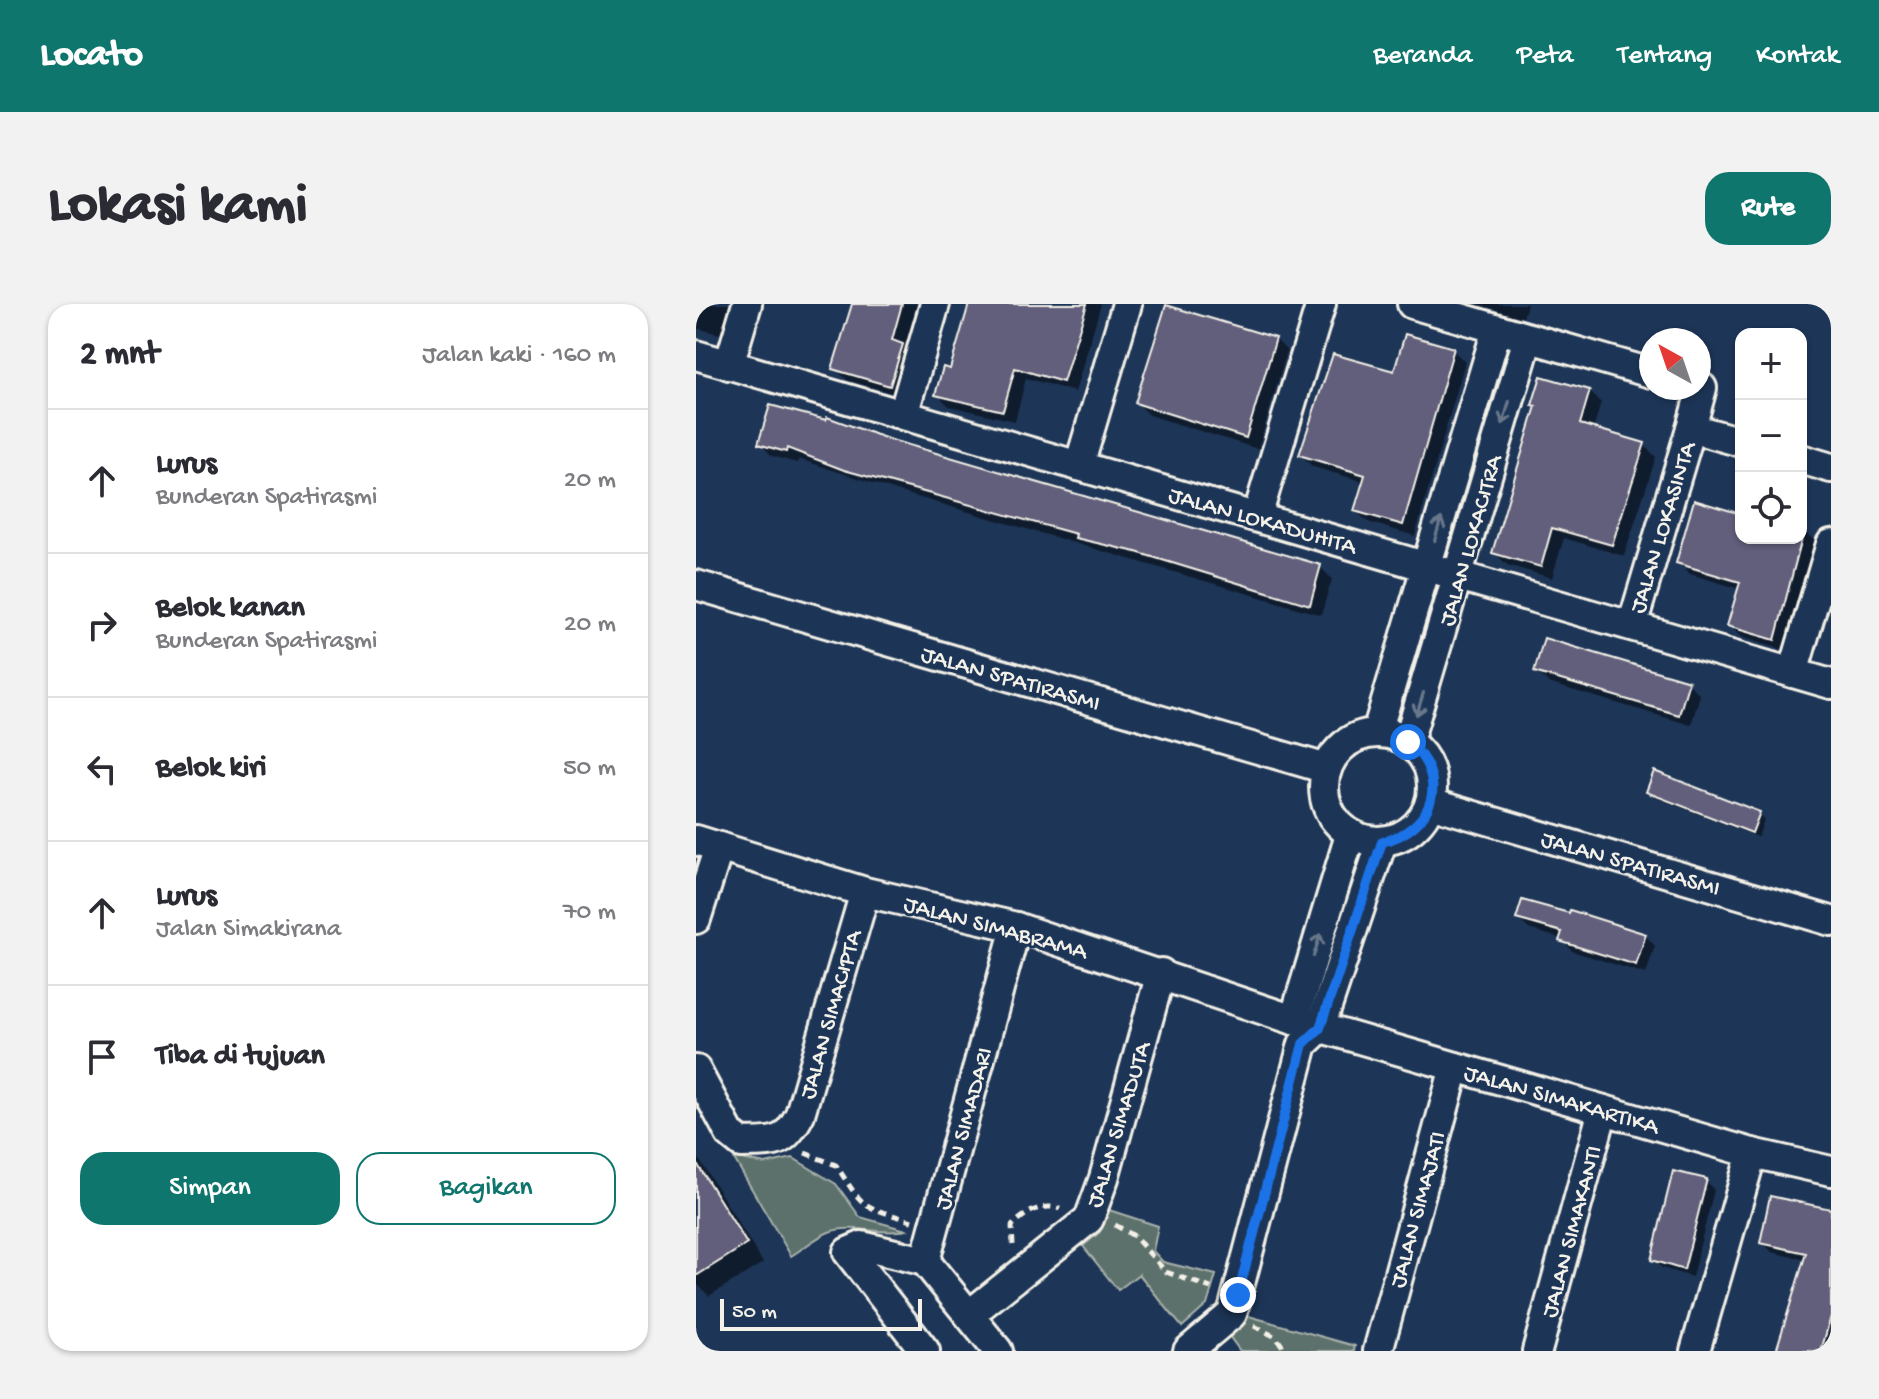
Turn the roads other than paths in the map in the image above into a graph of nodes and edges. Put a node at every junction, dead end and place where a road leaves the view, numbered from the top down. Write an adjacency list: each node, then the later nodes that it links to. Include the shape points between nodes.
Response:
1 (747, 304): 9 (street)
2 (935, 304): 12 (street)
3 (1127, 304): 16 (street)
4 (1321, 304): 18 (street)
5 (1412, 304): 6 (street)
6 (1497, 329): 7 (street); 20 (street, JALAN LOKACITRA, one-way to 6)
7 (1528, 338): 10 (street); 21 (street, JALAN LOKACITRA, one-way to 21)
8 (696, 355): 9 (street, JALAN LOKADUHITA)
9 (729, 365): 12 (street, JALAN LOKADUHITA)
10 (1639, 370)
11 (1699, 400): 13 (street, JALAN LOKASINTA)
12 (903, 415): 16 (street, JALAN LOKADUHITA)
13 (1691, 428): 14 (street); 23 (street, JALAN LOKASINTA)
14 (1735, 440)
15 (1807, 461): 17 (street)
16 (1079, 466): 18 (street, JALAN LOKADUHITA)
17 (1831, 468)
18 (1257, 517): 20 (street, JALAN LOKADUHITA)
19 (1831, 544): 24 (street)
20 (1427, 567): 21 (street, JALAN LOKADUHITA); 26 (street, JALAN LOKACITRA)
21 (1458, 576): 23 (street, JALAN LOKADUHITA); 27 (street, JALAN LOKACITRA, one-way to 27)
22 (696, 585): 28 (street, JALAN SPATIRASMI)
23 (1632, 626): 24 (street, JALAN LOKADUHITA)
24 (1793, 673): 25 (street, JALAN LOKADUHITA)
25 (1831, 684)
26 (1377, 732): 27 (street); 28 (street, via 1348,742)
27 (1408, 742): 29 (street, via 1432,776)
28 (1327, 769): 30 (street, via 1323,784 1330,814)
29 (1430, 803): 31 (street, via 1412,830); 35 (street, JALAN SPATIRASMI)
30 (1350, 835): 31 (street); 38 (street, one-way to 30)
31 (1382, 842): 38 (street)
32 (708, 844): 33 (street, JALAN SIMABRAMA); 34 (street)
33 (865, 892): 36 (street, JALAN SIMABRAMA); 40 (street, JALAN SIMACIPTA, via 800,1114 789,1135 776,1142 741,1143 730,1134)
34 (696, 919)
35 (1831, 921)
36 (1016, 927): 37 (street, JALAN SIMABRAMA); 44 (street, JALAN SIMADARI)
37 (1161, 973): 38 (street, JALAN SIMABRAMA); 45 (street, JALAN SIMADUTA, via 1089,1219)
38 (1306, 1031): 39 (street, JALAN SIMAKARTIKA); 48 (street, via 1235,1305)
39 (1455, 1067): 41 (street, JALAN SIMAKARTIKA); 49 (street, JALAN SIMAJATI)
40 (696, 1070)
41 (1603, 1110): 42 (street, JALAN SIMAKARTIKA); 50 (street, JALAN SIMAKANTI)
42 (1752, 1153): 43 (street, JALAN SIMAKARTIKA); 51 (street)
43 (1831, 1171)
44 (925, 1261): 45 (street); 46 (street, via 862,1246 848,1252)
45 (969, 1315): 47 (street)
46 (925, 1351)
47 (998, 1351)
48 (1188, 1351)
49 (1378, 1351)
50 (1537, 1351)
51 (1695, 1351)

